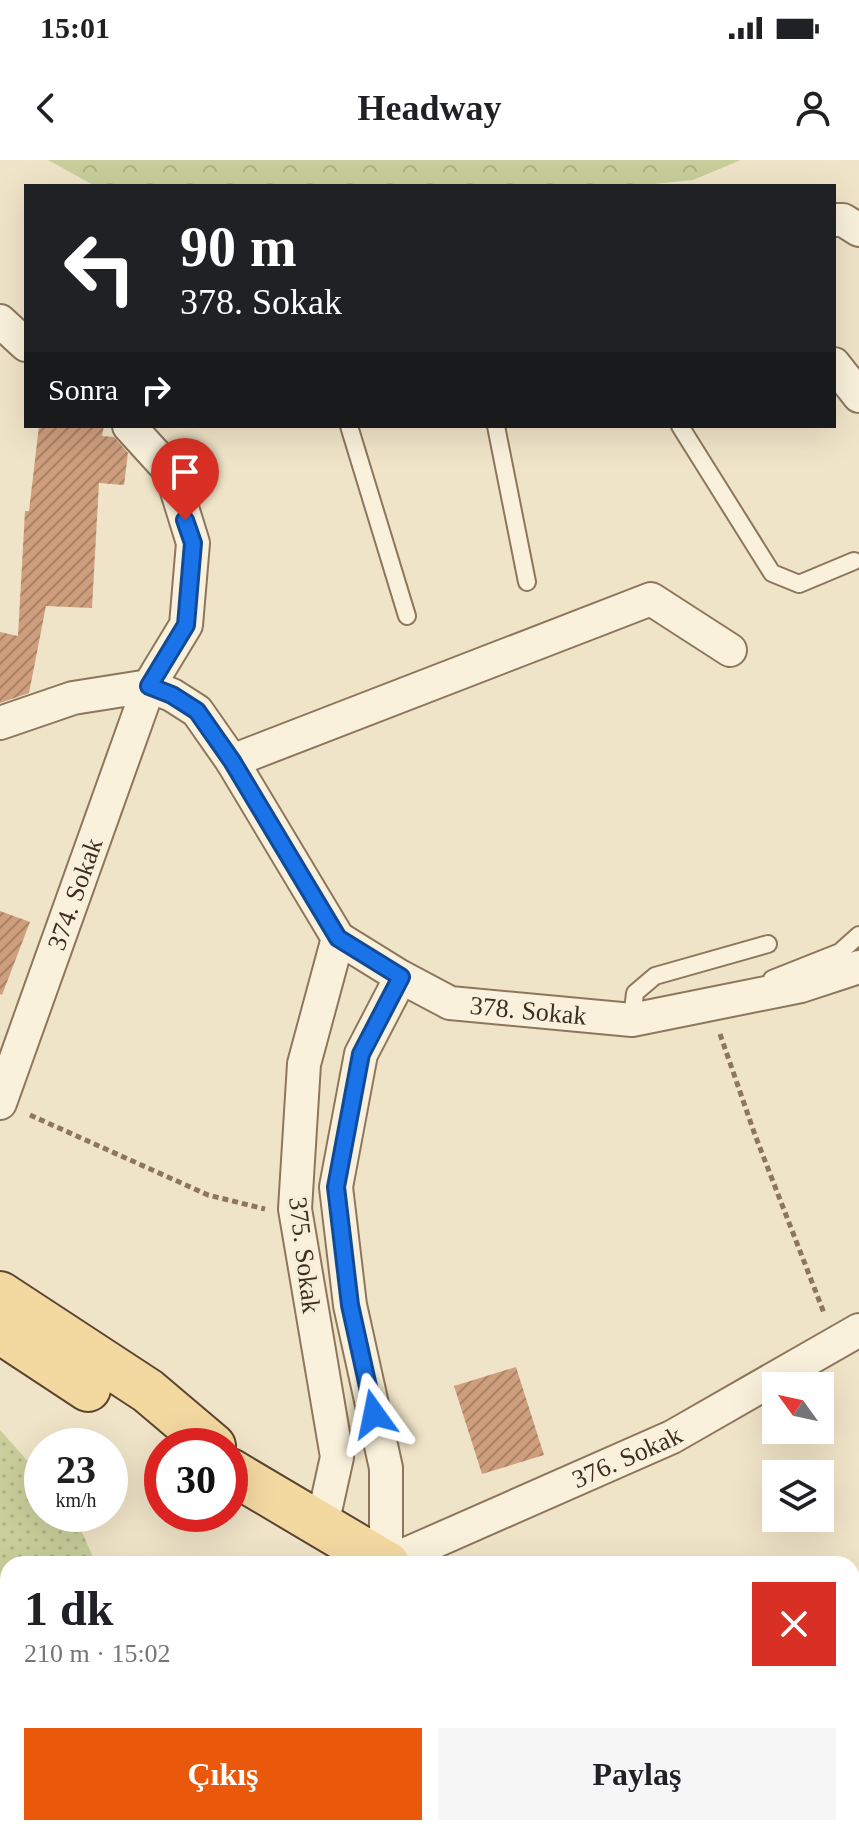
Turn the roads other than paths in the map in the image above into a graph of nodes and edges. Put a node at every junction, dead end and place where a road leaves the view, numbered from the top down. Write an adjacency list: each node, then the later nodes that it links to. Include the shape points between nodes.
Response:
1 (836, 220): 2 (street)
2 (859, 230)
3 (0, 321): 4 (street)
4 (24, 343)
5 (836, 367): 6 (street)
6 (859, 396)
7 (131, 428): 15 (street, 374. Sokak, via 171,472 193,543 186,625)
8 (350, 428): 13 (lane)
9 (496, 428): 12 (lane)
10 (681, 428): 11 (lane, via 772,573 799,584)
11 (854, 561)
12 (527, 582)
13 (407, 616)
14 (730, 650): 17 (street, via 651,599)
15 (149, 686): 16 (street, via 73,698); 17 (street, 378. Sokak, via 197,711); 25 (street, 374. Sokak)
16 (0, 723)
17 (232, 761): 19 (street, 378. Sokak)
18 (859, 935): 23 (lane, via 840,952)
19 (338, 938): 22 (street, 378. Sokak); 31 (street, 375. Sokak, via 304,1064 295,1209)
20 (768, 944): 24 (lane, via 655,976 635,993)
21 (859, 967): 23 (street, 378. Sokak, via 801,986)
22 (401, 977): 24 (street, 378. Sokak, via 450,1003); 32 (street, via 361,1054 336,1187 350,1305)
23 (710, 1004): 24 (street, 378. Sokak)
24 (632, 1020)
25 (0, 1102)
26 (0, 1294): 30 (main road, via 148,1391)
27 (0, 1331): 29 (main road)
28 (848, 1337): 37 (street, 376. Sokak, via 672,1437)
29 (151, 1428)
30 (192, 1428)
31 (337, 1457): 32 (street); 34 (street, 375. Sokak)
32 (386, 1468): 36 (street)
33 (248, 1481): 34 (main road)
34 (322, 1525): 35 (main road)
35 (373, 1556)
36 (386, 1556)
37 (404, 1556)

